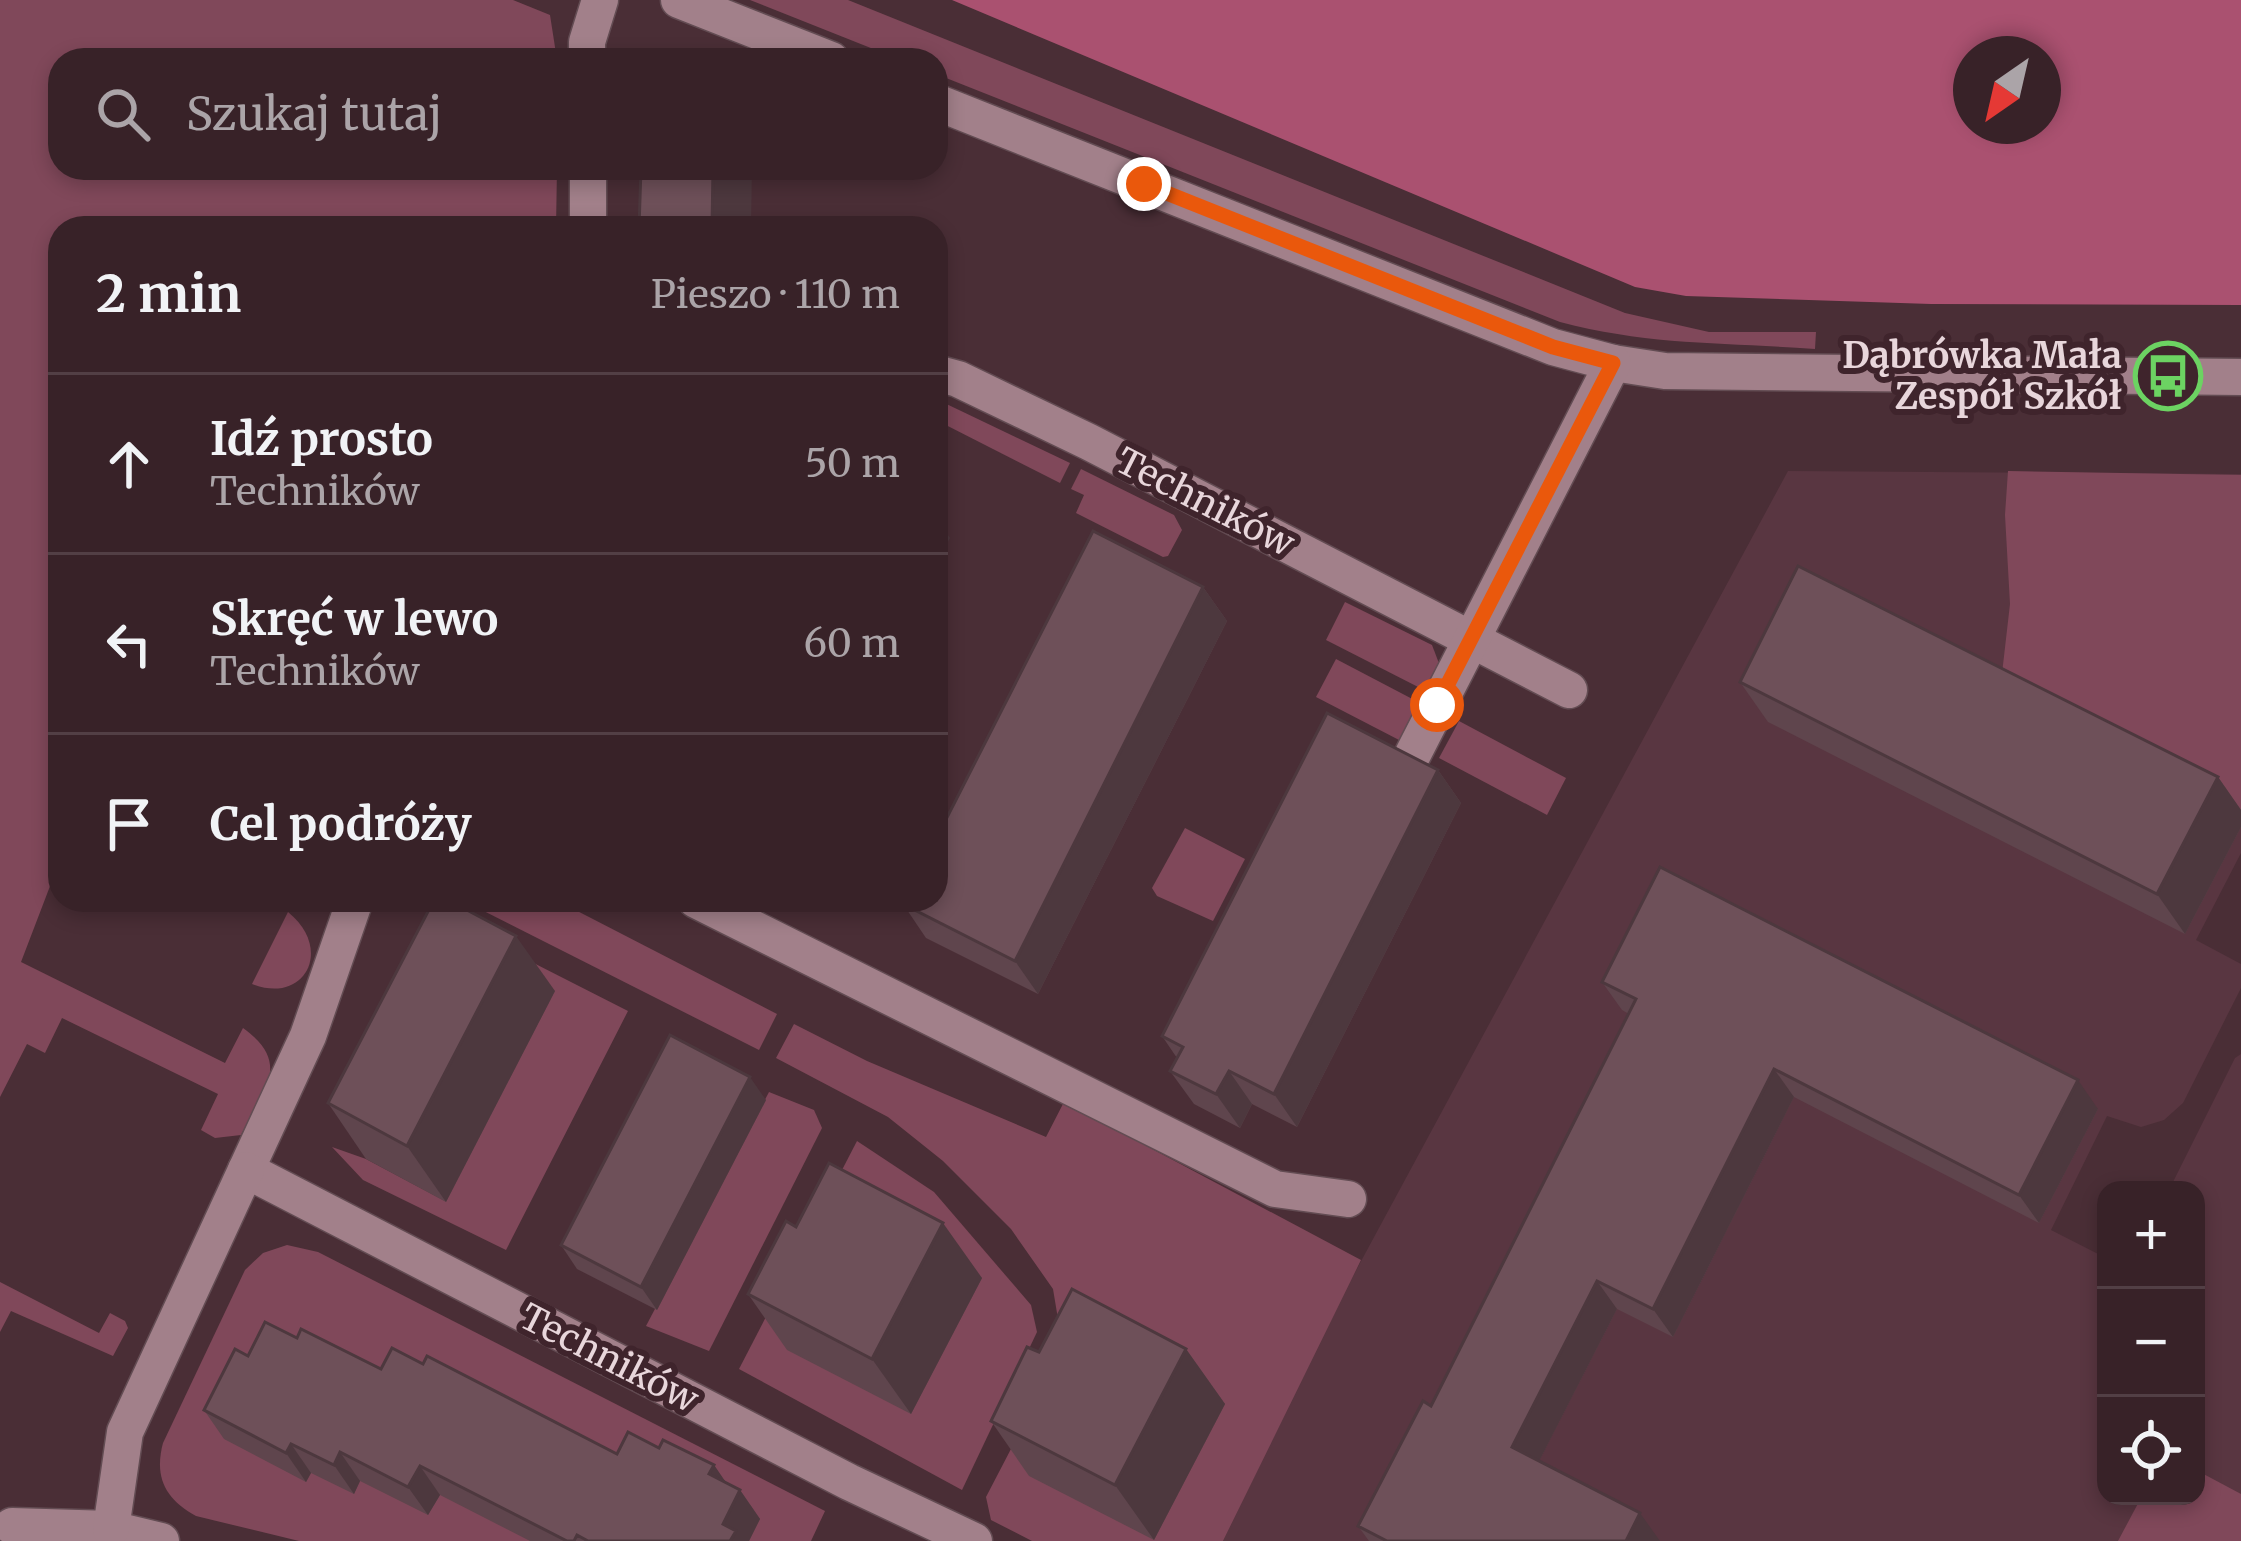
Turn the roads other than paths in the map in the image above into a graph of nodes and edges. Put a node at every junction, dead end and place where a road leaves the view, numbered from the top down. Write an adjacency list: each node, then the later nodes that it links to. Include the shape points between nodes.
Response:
1 (600, 0): 3 (street)
2 (679, 0): 4 (street)
3 (587, 48)
4 (801, 48)
5 (948, 107): 8 (street, via 1553,347)
6 (588, 180): 7 (street)
7 (588, 216)
8 (1613, 363): 10 (street); 11 (street)
9 (948, 377): 11 (street, Techników)
10 (2241, 377)
11 (1471, 639): 12 (street, Techników); 13 (street)
12 (1569, 689)
13 (1413, 754)
14 (351, 912): 16 (street, via 308,1036)
15 (720, 912): 17 (street, via 1275,1189)
16 (246, 1170): 19 (street, via 125,1432); 21 (street, Techników)
17 (1348, 1199)
18 (12, 1526): 19 (street)
19 (111, 1529): 20 (street)
20 (160, 1541)
21 (974, 1541)

